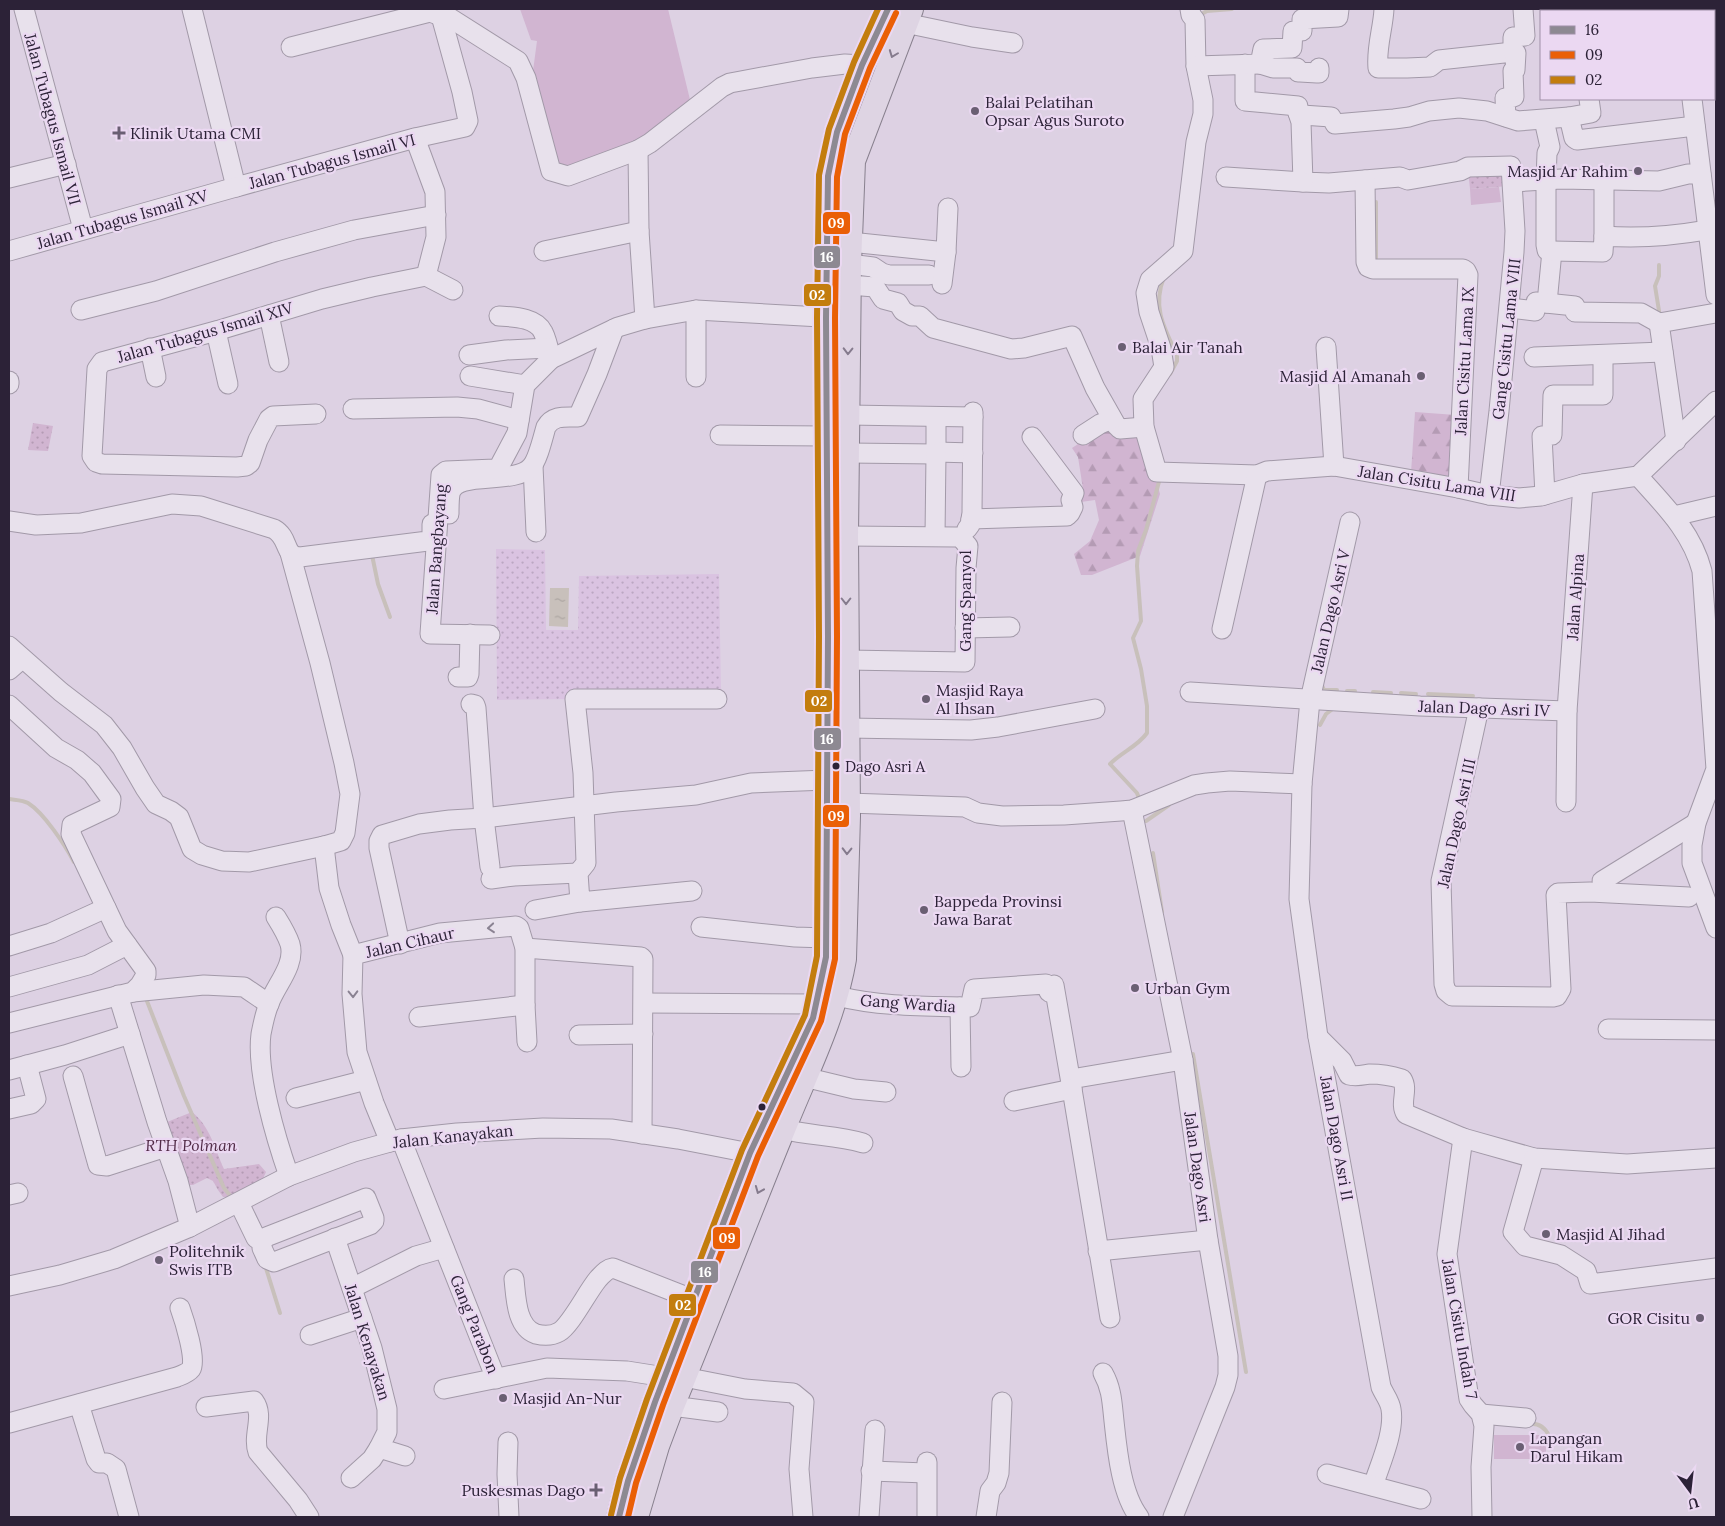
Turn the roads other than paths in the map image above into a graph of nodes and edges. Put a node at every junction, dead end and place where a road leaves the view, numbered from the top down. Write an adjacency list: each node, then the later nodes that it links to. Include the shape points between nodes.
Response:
1 (24, 9): 26 (street, Jalan Tubagus Ismail VII)
2 (192, 9): 37 (street, Jalan Tubagus Ismail VI)
3 (1190, 9): 15 (street, via 1195,20)
4 (1339, 9): 9 (street, via 1338,17)
5 (1384, 9): 12 (street, via 1378,40 1378,68 1430,66 1439,60)
6 (1523, 9): 12 (street, via 1525,36 1513,37)
7 (440, 13): 11 (street, via 430,12); 24 (street, Jalan Tubagus Ismail VI, via 468,124); 25 (street, via 518,61 526,78 551,171 568,176)
8 (901, 13): 10 (street, via 972,37); 14 (main road); 31 (main road, one-way to 31, via 853,161)
9 (1302, 14): 13 (street, via 1302,31 1293,31 1292,48 1263,49)
10 (1013, 43)
11 (291, 47)
12 (1514, 52): 20 (street, via 1514,96 1505,98)
13 (1252, 64): 15 (street); 16 (street, via 1296,68 1298,72 1317,73); 19 (street, via 1246,101 1296,104)
14 (862, 65): 25 (street, via 812,68 730,83); 28 (main road, via 837,132)
15 (1196, 66): 84 (street, via 1204,100 1183,251 1150,280 1146,292 1164,367 1143,399)
16 (1319, 68)
17 (1589, 100): 21 (street, via 1592,113)
18 (1692, 100): 23 (street)
19 (1298, 113): 20 (street, via 1332,117 1335,124 1394,119 1459,108); 35 (street)
20 (1506, 117): 22 (street, via 1518,121)
21 (1569, 117): 22 (street); 23 (street, via 1577,140)
22 (1544, 120): 33 (street, via 1550,147)
23 (1695, 126): 27 (street)
24 (414, 138): 37 (street, Jalan Tubagus Ismail VI); 39 (street, via 433,184)
25 (638, 150): 42 (street)
26 (66, 164): 30 (street); 40 (street, Jalan Tubagus Ismail VII)
27 (1701, 174): 34 (street, via 1658,181); 41 (street)
28 (828, 176): 31 (main road); 59 (main road)
29 (1226, 177): 35 (street)
30 (9, 178)
31 (852, 180): 48 (main road)
32 (1365, 180): 35 (street); 36 (street, via 1408,180 1468,167 1510,165); 99 (street, Jalan Cisitu Lama IX, via 1368,267 1463,268 1468,275)
33 (1546, 180): 34 (street); 36 (street); 46 (street, via 1546,246)
34 (1604, 181): 43 (street)
35 (1303, 182)
36 (1513, 182): 53 (street, Gang Cisitu Lama VIII, via 1515,231)
37 (236, 187): 40 (street, Jalan Tubagus Ismail XV)
38 (948, 208): 47 (street)
39 (436, 215): 49 (street, via 436,237); 54 (street, via 354,230 156,291)
40 (83, 229): 44 (street, Jalan Tubagus Ismail XV)
41 (1707, 230): 43 (street); 51 (street)
42 (640, 231): 45 (street); 60 (street)
43 (1603, 244): 46 (street)
44 (9, 251)
45 (544, 251)
46 (1552, 251): 52 (street)
47 (946, 252): 48 (street); 48 (street, via 935,280 889,275 873,267)
48 (849, 264): 59 (main road); 83 (street, via 875,287 883,299 898,304 912,316 924,318 933,328 1011,349 1072,336)
49 (426, 276): 50 (street); 57 (street, Jalan Tubagus Ismail XIV)
50 (453, 290)
51 (1716, 295)
52 (1548, 303): 53 (street, via 1536,302 1535,311); 61 (street, via 1575,306 1575,312 1641,313)
53 (1510, 308): 100 (street, Gang Cisitu Lama VIII)
54 (81, 310)
55 (696, 310): 59 (street); 60 (street); 74 (street)
56 (1716, 312): 61 (street)
57 (269, 314): 63 (street, Jalan Tubagus Ismail XIV); 71 (street)
58 (499, 316): 67 (street, via 520,317 538,325 543,330)
59 (837, 318): 80 (main road, one-way to 80); 87 (main road)
60 (645, 319): 62 (street)
61 (1660, 322): 66 (street)
62 (614, 329): 67 (street); 93 (street, via 578,417 557,417 549,422)
63 (216, 331): 65 (street, Jalan Tubagus Ismail XIV); 75 (street)
64 (1326, 347): 94 (street)
65 (150, 348): 72 (street); 79 (street, Jalan Tubagus Ismail XIV, via 99,364 92,456 96,462 246,466 273,416)
66 (1663, 352): 69 (street); 89 (street)
67 (550, 353): 68 (street, via 511,350); 76 (street)
68 (469, 355)
69 (1604, 356): 70 (street); 101 (street, via 1603,395 1553,395 1552,435 1542,436)
70 (1534, 357)
71 (279, 362)
72 (156, 376)
73 (470, 376): 76 (street)
74 (696, 377)
75 (228, 384)
76 (525, 385): 82 (street, Jalan Bangbayang)
77 (1716, 401): 89 (street)
78 (353, 410): 82 (street, via 478,408)
79 (316, 414)
80 (848, 415): 81 (street); 90 (main road)
81 (936, 417): 91 (street); 92 (street, via 973,414)
82 (519, 420): 95 (street, Jalan Bangbayang, via 514,442 498,468 446,470)
83 (1112, 420): 84 (street, via 1120,428); 86 (street)
84 (1144, 427): 96 (street, Jalan Cisitu Lama VIII, via 1157,472)
85 (720, 435): 87 (street)
86 (1083, 435)
87 (826, 436): 113 (main road)
88 (1032, 437): 104 (street, via 1074,493 1070,513 1067,516)
89 (1676, 440): 97 (street)
90 (848, 453): 91 (street); 109 (main road)
91 (936, 453): 92 (street); 110 (street)
92 (973, 453): 104 (street)
93 (533, 466): 107 (street); 108 (street, via 524,474 456,484 450,492)
94 (1334, 466): 96 (street, Jalan Cisitu Lama VIII, via 1268,471); 99 (street, Jalan Cisitu Lama VIII)
95 (441, 475): 112 (street, via 434,483 430,541 325,555 296,557); 117 (street, Jalan Bangbayang, via 430,640)
96 (1257, 476): 116 (street)
97 (1638, 476): 98 (street, Jalan Cisitu Lama VIII); 103 (street)
98 (1583, 484): 101 (street, Jalan Cisitu Lama VIII); 129 (street, Jalan Alpina)
99 (1458, 488): 100 (street, Jalan Cisitu Lama VIII)
100 (1489, 495): 101 (street, Jalan Cisitu Lama VIII, via 1519,498)
101 (1545, 495)
102 (1716, 506): 103 (street)
103 (1674, 516): 138 (street, via 1691,541 1702,571 1716,756 1716,769)
104 (971, 519): 111 (street)
105 (9, 520): 112 (street, via 36,525 81,523 165,505 201,506 274,529 283,535)
106 (1350, 522): 124 (street, Jalan Dago Asri V)
107 (536, 532)
108 (448, 535)
109 (846, 536): 110 (street, Gang Spanyol); 113 (main road)
110 (934, 536): 111 (street, Gang Spanyol)
111 (960, 537): 115 (street, Gang Spanyol, via 968,546)
112 (290, 553): 139 (street, via 335,723 350,794 344,837)
113 (837, 570): 120 (main road, one-way to 120); 131 (main road)
114 (1010, 627): 115 (street)
115 (965, 628): 120 (street, Gang Spanyol, via 965,662)
116 (1222, 629)
117 (470, 634): 118 (street, Jalan Bangbayang); 121 (street, via 469,674 468,677)
118 (490, 635)
119 (9, 646): 139 (street, via 104,725 156,804 179,817 192,849 222,861 249,862)
120 (847, 660): 130 (main road)
121 (458, 677)
122 (1190, 692): 124 (street, Jalan Dago Asri IV)
123 (717, 699): 134 (street, via 575,699)
124 (1310, 700): 127 (street, Jalan Dago Asri IV); 132 (street, Jalan Dago Asri V)
125 (471, 704): 137 (street, via 476,708)
126 (9, 705): 145 (street, via 56,748 77,760 111,799 110,807 72,826 70,831)
127 (1480, 708): 129 (street, Jalan Dago Asri IV); 143 (street, Jalan Dago Asri III, via 1441,880 1446,991 1452,996 1557,996 1561,989 1558,892)
128 (1095, 709): 130 (street, via 971,730)
129 (1567, 710): 133 (street, Jalan Dago Asri IV)
130 (847, 728): 135 (main road)
131 (827, 780): 134 (street, via 751,783 696,795); 154 (main road)
132 (1302, 784): 136 (street, via 1207,783); 170 (street, Jalan Dago Asri II, via 1299,899)
133 (1566, 802)
134 (583, 807): 137 (street); 140 (street, via 586,863)
135 (848, 810): 136 (street, via 965,807 978,813 1002,816); 154 (main road, one-way to 154)
136 (1132, 810): 172 (street, Jalan Dago Asri)
137 (484, 818): 140 (street, via 490,873 514,876); 150 (street, via 419,824 382,835 379,848)
138 (1696, 823): 141 (street); 143 (street, via 1691,854)
139 (324, 846): 155 (street, via 330,888)
140 (578, 873): 144 (street)
141 (1602, 882)
142 (692, 891): 144 (street)
143 (1703, 894): 149 (street)
144 (580, 902): 146 (street)
145 (106, 908): 151 (street); 152 (street, via 51,933)
146 (535, 910)
147 (276, 916): 160 (street, via 290,945 290,957)
148 (701, 927): 154 (street, via 795,937)
149 (1716, 928)
150 (400, 944): 153 (street, Jalan Cihaur, one-way to 150, via 516,926 440,933); 155 (street, Jalan Cihaur)
151 (127, 945): 156 (street, via 88,965); 157 (street, via 146,975)
152 (9, 946)
153 (525, 948): 159 (street, via 641,957 644,963); 161 (street)
154 (833, 951): 158 (main road)
155 (353, 955): 177 (street, Jalan Cihaur, one-way to 177, via 352,994 357,1052)
156 (9, 987)
157 (125, 993): 160 (street, via 204,985 244,987); 164 (street); 167 (street)
158 (827, 1000): 159 (street, Gang Wardia); 162 (street, Gang Wardia); 176 (main road, via 828,1023); 189 (main road, via 813,1018)
159 (644, 1003): 168 (street)
160 (269, 1004): 192 (street, via 261,1035 262,1060 280,1151)
161 (525, 1005): 163 (street); 171 (street)
162 (960, 1007): 174 (street); 178 (street, Gang Wardia, via 971,1006 974,989 1046,984 1053,997)
163 (419, 1017)
164 (9, 1023)
165 (1608, 1030): 166 (street)
166 (1716, 1030)
167 (130, 1034): 173 (street); 188 (street)
168 (643, 1034): 169 (street); 184 (street)
169 (580, 1035)
170 (1318, 1038): 185 (street, via 1342,1061 1350,1075 1386,1075 1402,1079 1406,1114); 228 (street, Jalan Dago Asri II, via 1381,1387 1392,1417)
171 (527, 1042)
172 (1182, 1060): 178 (street); 196 (street, Jalan Dago Asri)
173 (18, 1067): 182 (street, via 36,1099 31,1104)
174 (961, 1067)
175 (73, 1076): 188 (street, via 98,1165 108,1166)
176 (804, 1077): 179 (street, via 854,1089); 183 (main road)
177 (366, 1080): 180 (street); 186 (street, Jalan Cihaur)
178 (1072, 1084): 181 (street); 199 (street)
179 (886, 1092)
180 (296, 1098)
181 (1014, 1101)
182 (9, 1109)
183 (783, 1129): 187 (street); 189 (main road)
184 (642, 1134): 186 (street, Jalan Kanayakan, via 611,1129 543,1128 457,1132); 189 (street, Jalan Kanayakan)
185 (1463, 1138): 190 (street); 218 (street, Jalan Cisitu Indah 7, via 1447,1254 1469,1399)
186 (395, 1141): 192 (street, Jalan Kanayakan); 198 (street, Gang Parabon)
187 (863, 1143)
188 (166, 1147): 194 (street)
189 (760, 1158): 204 (main road); 210 (main road, one-way to 210)
190 (1534, 1158): 191 (street, via 1627,1164); 200 (street, via 1513,1232 1525,1246 1561,1255 1586,1271 1590,1284)
191 (1716, 1158)
192 (289, 1176): 193 (street, Jalan Kanayakan)
193 (239, 1203): 194 (street, Jalan Kanayakan); 197 (street, via 256,1238)
194 (190, 1227): 202 (street, Jalan Kanayakan, via 114,1259)
195 (335, 1238): 197 (street, via 274,1262 267,1259); 197 (street, via 374,1222 366,1198 266,1236); 203 (street, Jalan Kenayakan)
196 (1208, 1240): 199 (street); 240 (street, Jalan Dago Asri, via 1228,1356 1228,1375)
197 (262, 1242)
198 (444, 1248): 203 (street, via 416,1256); 211 (street, Gang Parabon)
199 (1098, 1251): 207 (street)
200 (1716, 1268)
201 (514, 1279): 204 (street, via 520,1317 526,1328 542,1336 558,1333 565,1327 589,1290 608,1269 613,1268)
202 (9, 1286)
203 (352, 1288): 206 (street, Jalan Kenayakan)
204 (695, 1300): 210 (main road)
205 (180, 1308): 214 (street, via 192,1354 189,1371 178,1377)
206 (362, 1318): 208 (street); 223 (street, Jalan Kenayakan, via 387,1409 387,1432)
207 (1110, 1318)
208 (310, 1335)
209 (1103, 1373): 239 (street, via 1112,1394 1124,1481)
210 (674, 1377): 211 (street, Gang Parabon, via 627,1370 538,1368); 215 (main road); 235 (street, Gang Parabon, via 793,1393 800,1397 804,1402 798,1469)
211 (496, 1379): 212 (street)
212 (444, 1389)
213 (1002, 1402): 238 (street, via 1000,1473 990,1490)
214 (80, 1404): 220 (street); 230 (street, via 96,1460 116,1470)
215 (664, 1404): 217 (street); 233 (main road, via 628,1481); 234 (main road, via 657,1446)
216 (206, 1407): 231 (street, via 254,1400 259,1413 255,1444 258,1452)
217 (718, 1412)
218 (1481, 1414): 219 (street); 241 (street, Jalan Cisitu Indah 7, via 1484,1426)
219 (1526, 1418)
220 (9, 1423)
221 (874, 1430): 225 (street)
222 (508, 1442): 232 (street)
223 (379, 1448): 224 (street); 227 (street)
224 (406, 1456)
225 (871, 1471): 236 (street); 237 (street, via 927,1468)
226 (1327, 1474): 228 (street)
227 (352, 1478)
228 (1373, 1486): 229 (street)
229 (1420, 1499)
230 (130, 1517)
231 (308, 1517)
232 (509, 1517)
233 (619, 1517)
234 (636, 1517)
235 (803, 1517)
236 (868, 1517)
237 (926, 1517)
238 (986, 1517)
239 (1139, 1517)
240 (1173, 1517)
241 (1482, 1517)

